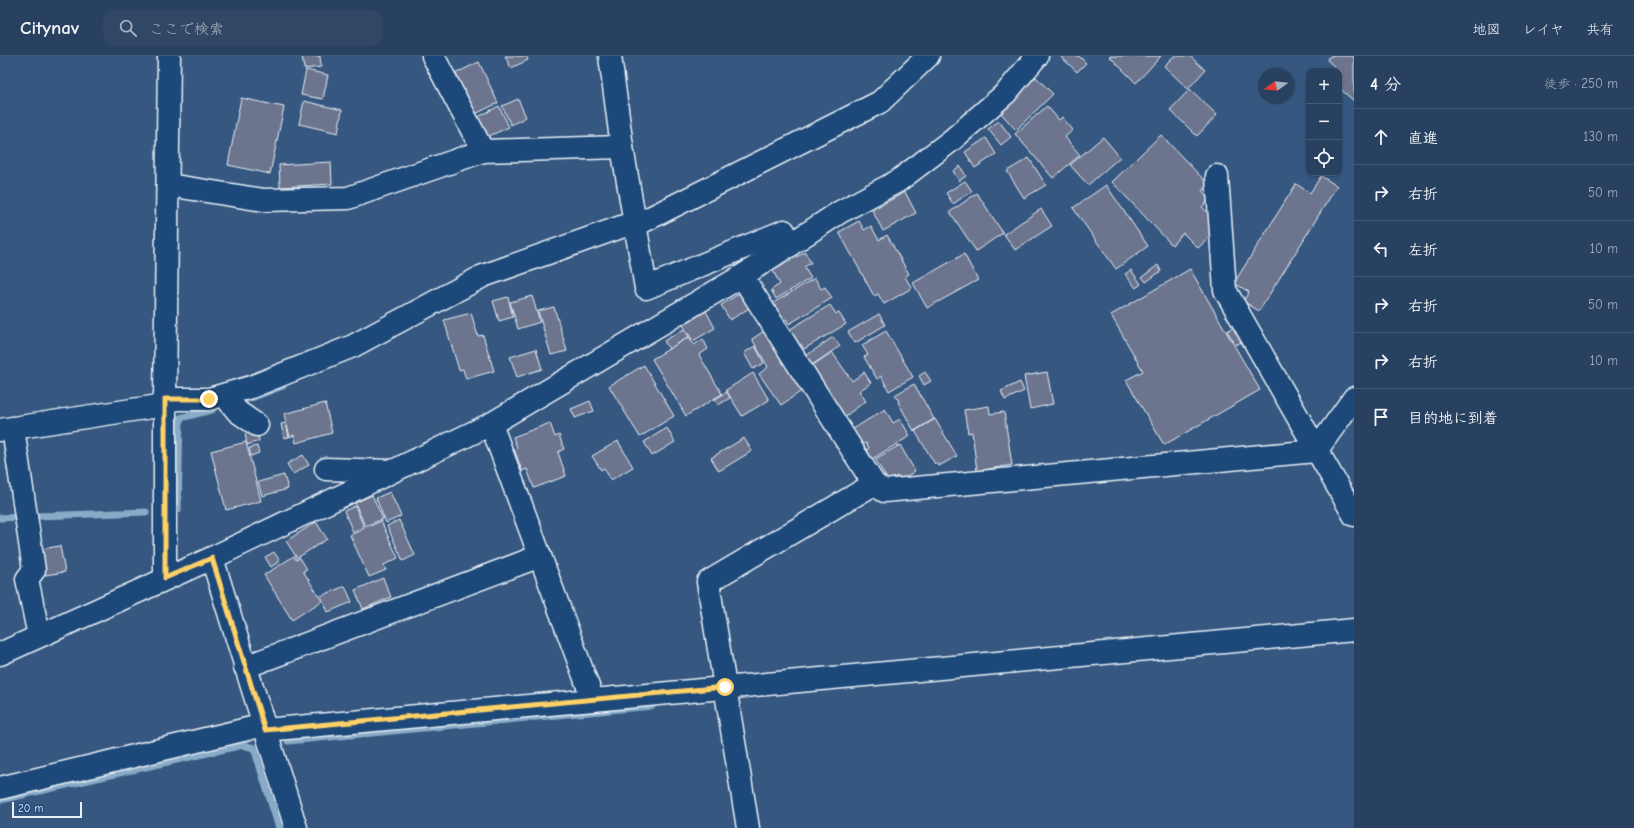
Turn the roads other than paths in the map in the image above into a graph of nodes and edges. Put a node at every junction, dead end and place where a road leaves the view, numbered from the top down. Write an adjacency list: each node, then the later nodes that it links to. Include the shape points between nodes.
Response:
1 (169, 56): 9 (street)
2 (433, 56): 7 (street)
3 (610, 56): 6 (street)
4 (928, 56): 10 (street, via 880,102)
5 (1037, 56): 11 (street, via 1006,93 952,140 898,181 840,212)
6 (622, 147): 7 (street); 10 (street)
7 (483, 151): 9 (street, via 348,198 264,200)
8 (1217, 176): 19 (street, via 1225,290)
9 (168, 185): 15 (street)
10 (635, 223): 11 (street, via 646,288 784,231); 13 (street, via 483,276 353,346 251,387)
11 (789, 246): 12 (street)
12 (742, 276): 16 (street); 22 (street)
13 (224, 395): 15 (street, via 209,399); 17 (street, via 238,412)
14 (1354, 398): 19 (street)
15 (165, 402): 18 (street); 26 (street)
16 (492, 424): 21 (street); 24 (street)
17 (257, 425)
18 (6, 429): 28 (street, via 34,570 27,579)
19 (1316, 451): 22 (street, via 884,491); 23 (street)
20 (326, 469): 21 (street)
21 (395, 471): 25 (street)
22 (874, 484): 31 (street, via 708,582)
23 (1354, 515)
24 (540, 556): 30 (street); 32 (street)
25 (212, 558): 26 (street); 30 (street)
26 (165, 578): 28 (street)
27 (1354, 630): 31 (street)
28 (39, 636): 29 (street)
29 (0, 654)
30 (246, 667): 33 (street)
31 (725, 687): 32 (street); 36 (street)
32 (593, 700): 33 (street)
33 (265, 728): 34 (street); 35 (street)
34 (0, 788)
35 (296, 828)
36 (748, 828)

